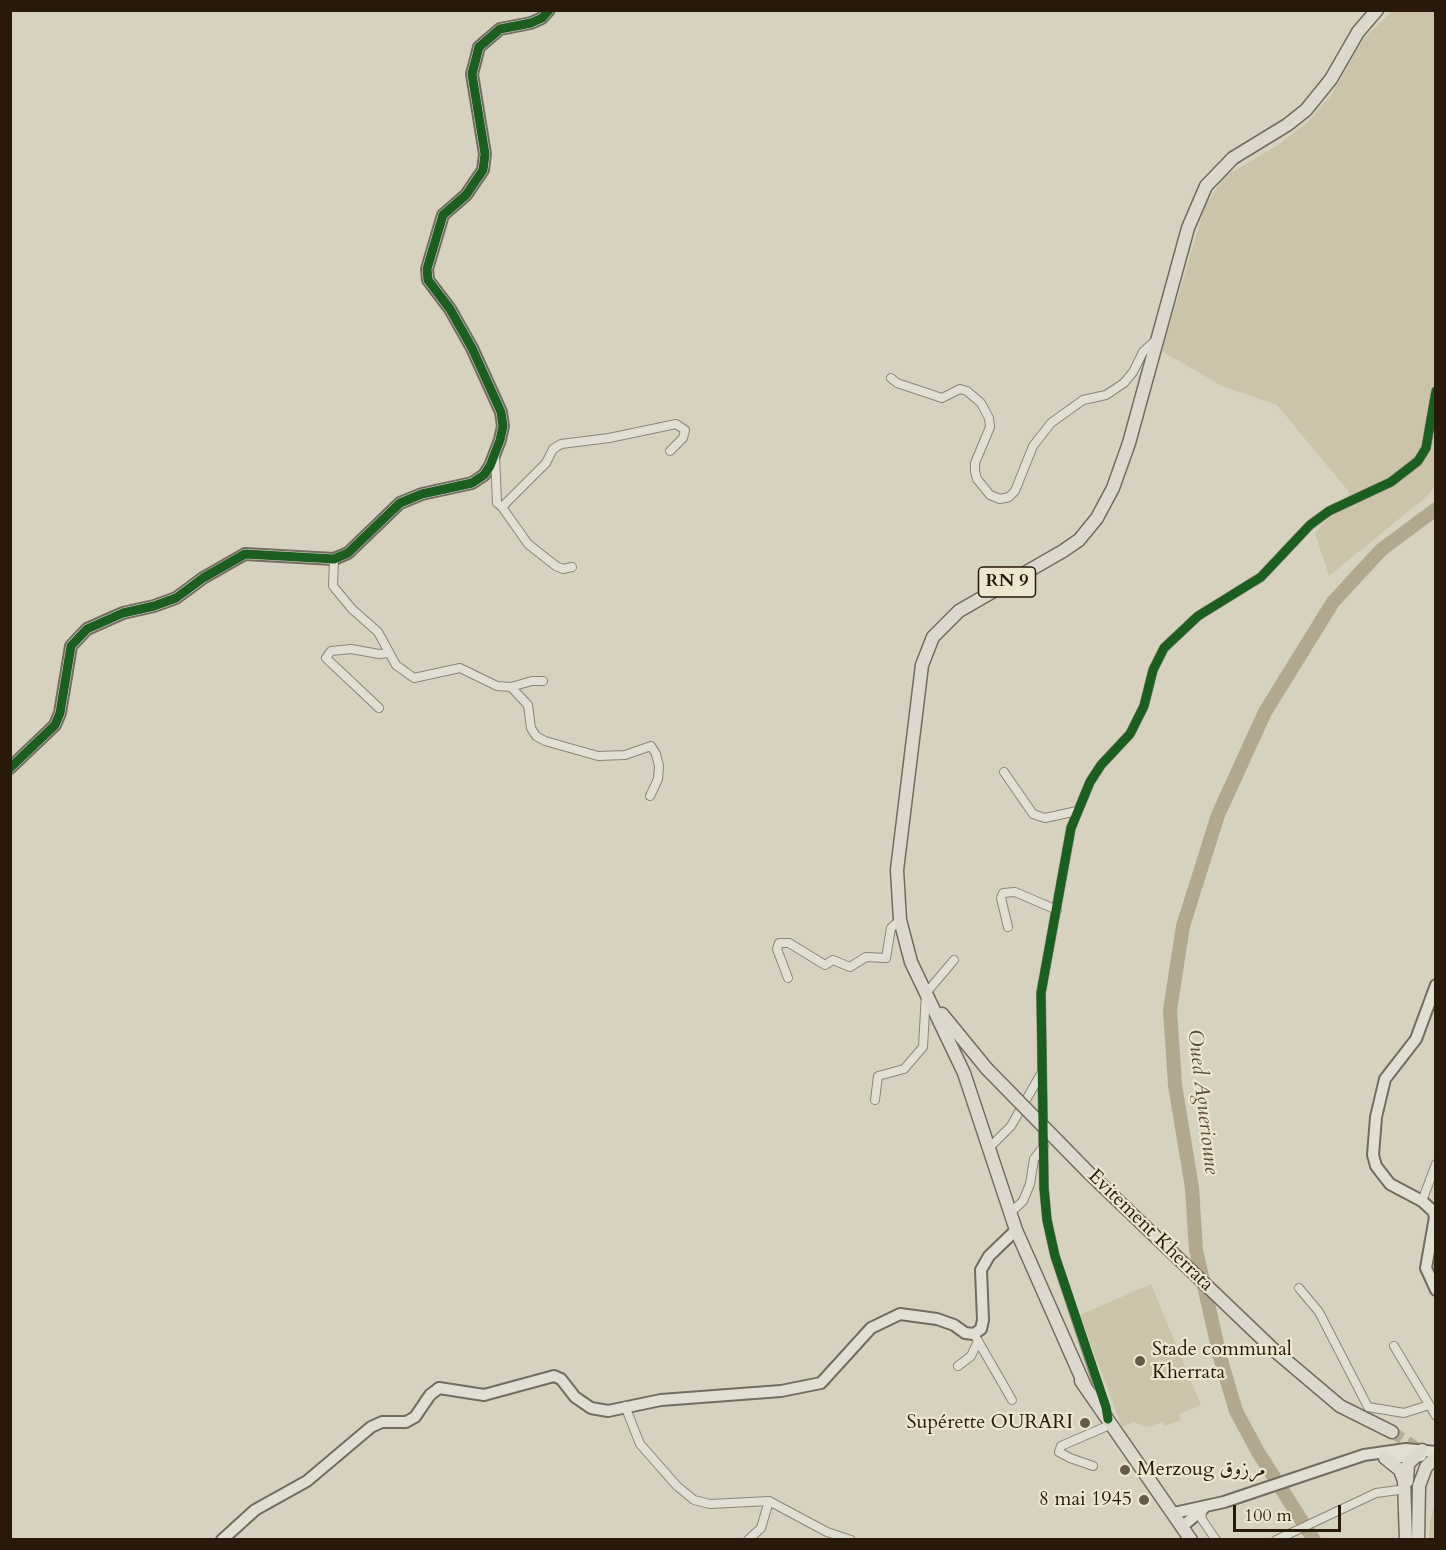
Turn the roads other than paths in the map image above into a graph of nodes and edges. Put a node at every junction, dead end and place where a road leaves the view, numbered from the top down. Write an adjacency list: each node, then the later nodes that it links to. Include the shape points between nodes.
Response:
1 (549, 10): 7 (street, via 531,23 500,30 479,47 472,74 485,154 483,170 466,195 443,216 427,269 428,280 472,348 501,412 503,426)
2 (1377, 10): 3 (main road, RN 9, via 1306,110 1233,158 1206,186 1193,214)
3 (1156, 340): 4 (street, via 1143,352 1124,383 1106,395 1083,400 1051,423 1033,446 1015,491 1000,499 990,495 977,480 975,471 990,427 981,403 960,389 942,398); 20 (main road, RN 9, via 1126,451 1097,518 1064,551 959,611 940,628 928,647 920,676 897,870)
4 (891, 378)
5 (1436, 391): 18 (street, via 1428,440 1418,461 1391,482 1329,511 1310,525 1261,577 1198,616 1164,648 1130,734 1101,765)
6 (670, 451): 8 (street, via 683,438 685,430 676,424 561,444)
7 (495, 455): 8 (street, via 497,502); 9 (street, via 484,475 472,483 400,503 348,553)
8 (502, 507): 10 (street, via 528,544 555,566)
9 (334, 559): 11 (street, via 333,586 351,609 378,632); 15 (street, via 245,554 176,598 123,613 87,629 71,646 55,725)
10 (572, 567)
11 (389, 653): 13 (street, via 396,665 414,678 460,668 497,686); 14 (street, via 351,648 330,651 326,658)
12 (543, 681): 13 (street)
13 (511, 687): 17 (street, via 528,705 536,736 545,741 598,756 625,755 651,746 659,766)
14 (379, 708)
15 (10, 768)
16 (1005, 772): 18 (street, via 1033,814 1045,818)
17 (650, 796)
18 (1077, 811): 19 (street)
19 (1057, 910): 21 (street, via 1015,891 1003,893); 26 (street, via 1041,993)
20 (900, 920): 23 (street, via 891,928 886,958 866,957 850,967 834,960 825,965 789,943 778,943); 25 (main road, RN 9, via 911,962)
21 (1008, 927)
22 (954, 960): 25 (street)
23 (788, 978)
24 (1436, 985): 31 (street, via 1416,1040 1385,1079 1373,1143 1373,1155 1382,1175 1403,1193)
25 (929, 997): 27 (street, via 923,1047 904,1069 878,1076); 29 (main road, RN 9, via 964,1073); 44 (main road, Evitement Kherrata, bridge, via 987,1069 1275,1351 1340,1406)
26 (1043, 1070): 28 (street); 29 (street, via 1011,1126)
27 (875, 1100)
28 (1044, 1146): 32 (street, via 1034,1159 1023,1200); 43 (street, via 1047,1220 1055,1256)
29 (990, 1147): 32 (main road, RN 9)
30 (1436, 1164): 31 (street)
31 (1422, 1201): 35 (street, via 1435,1217 1426,1268)
32 (1010, 1213): 33 (main road, RN 9)
33 (1016, 1230): 36 (street, via 989,1256 981,1270 983,1320); 43 (main road, RN 9, via 1085,1386)
34 (1299, 1288): 40 (street, via 1319,1312 1368,1407 1404,1413)
35 (1436, 1290)
36 (976, 1338): 38 (street, via 971,1356); 39 (street); 41 (street, via 937,1319 900,1314 871,1328 821,1383 781,1391)
37 (1394, 1346): 40 (street)
38 (958, 1366)
39 (1012, 1400)
40 (1429, 1404): 42 (street)
41 (625, 1406): 52 (street, via 640,1444 694,1500 710,1504); 56 (street, via 608,1411 591,1408 554,1376 484,1395 439,1388 429,1395 415,1417 371,1427 308,1481 255,1510)
42 (1436, 1416)
43 (1110, 1422): 50 (street, via 1061,1446 1059,1452); 54 (main road, RN 9)
44 (1392, 1432)
45 (1436, 1452): 46 (street)
46 (1418, 1453): 47 (street); 48 (street); 49 (street, via 1383,1451); 51 (main road, via 1407,1469)
47 (1385, 1458): 49 (street); 51 (main road, via 1400,1470)
48 (1435, 1458): 63 (main road, via 1426,1467 1419,1486)
49 (1340, 1463): 53 (street)
50 (1092, 1466)
51 (1406, 1489): 61 (street, via 1380,1491); 62 (main road)
52 (769, 1502): 57 (street, via 761,1528); 58 (street, via 827,1532)
53 (1204, 1508): 54 (street); 55 (street); 60 (street, via 1201,1518)
54 (1174, 1513): 55 (main road, RN 9)
55 (1183, 1526): 59 (main road, RN 9)
56 (222, 1539)
57 (748, 1539)
58 (851, 1539)
59 (1191, 1539)
60 (1216, 1539)
61 (1276, 1539)
62 (1406, 1539)
63 (1418, 1539)

